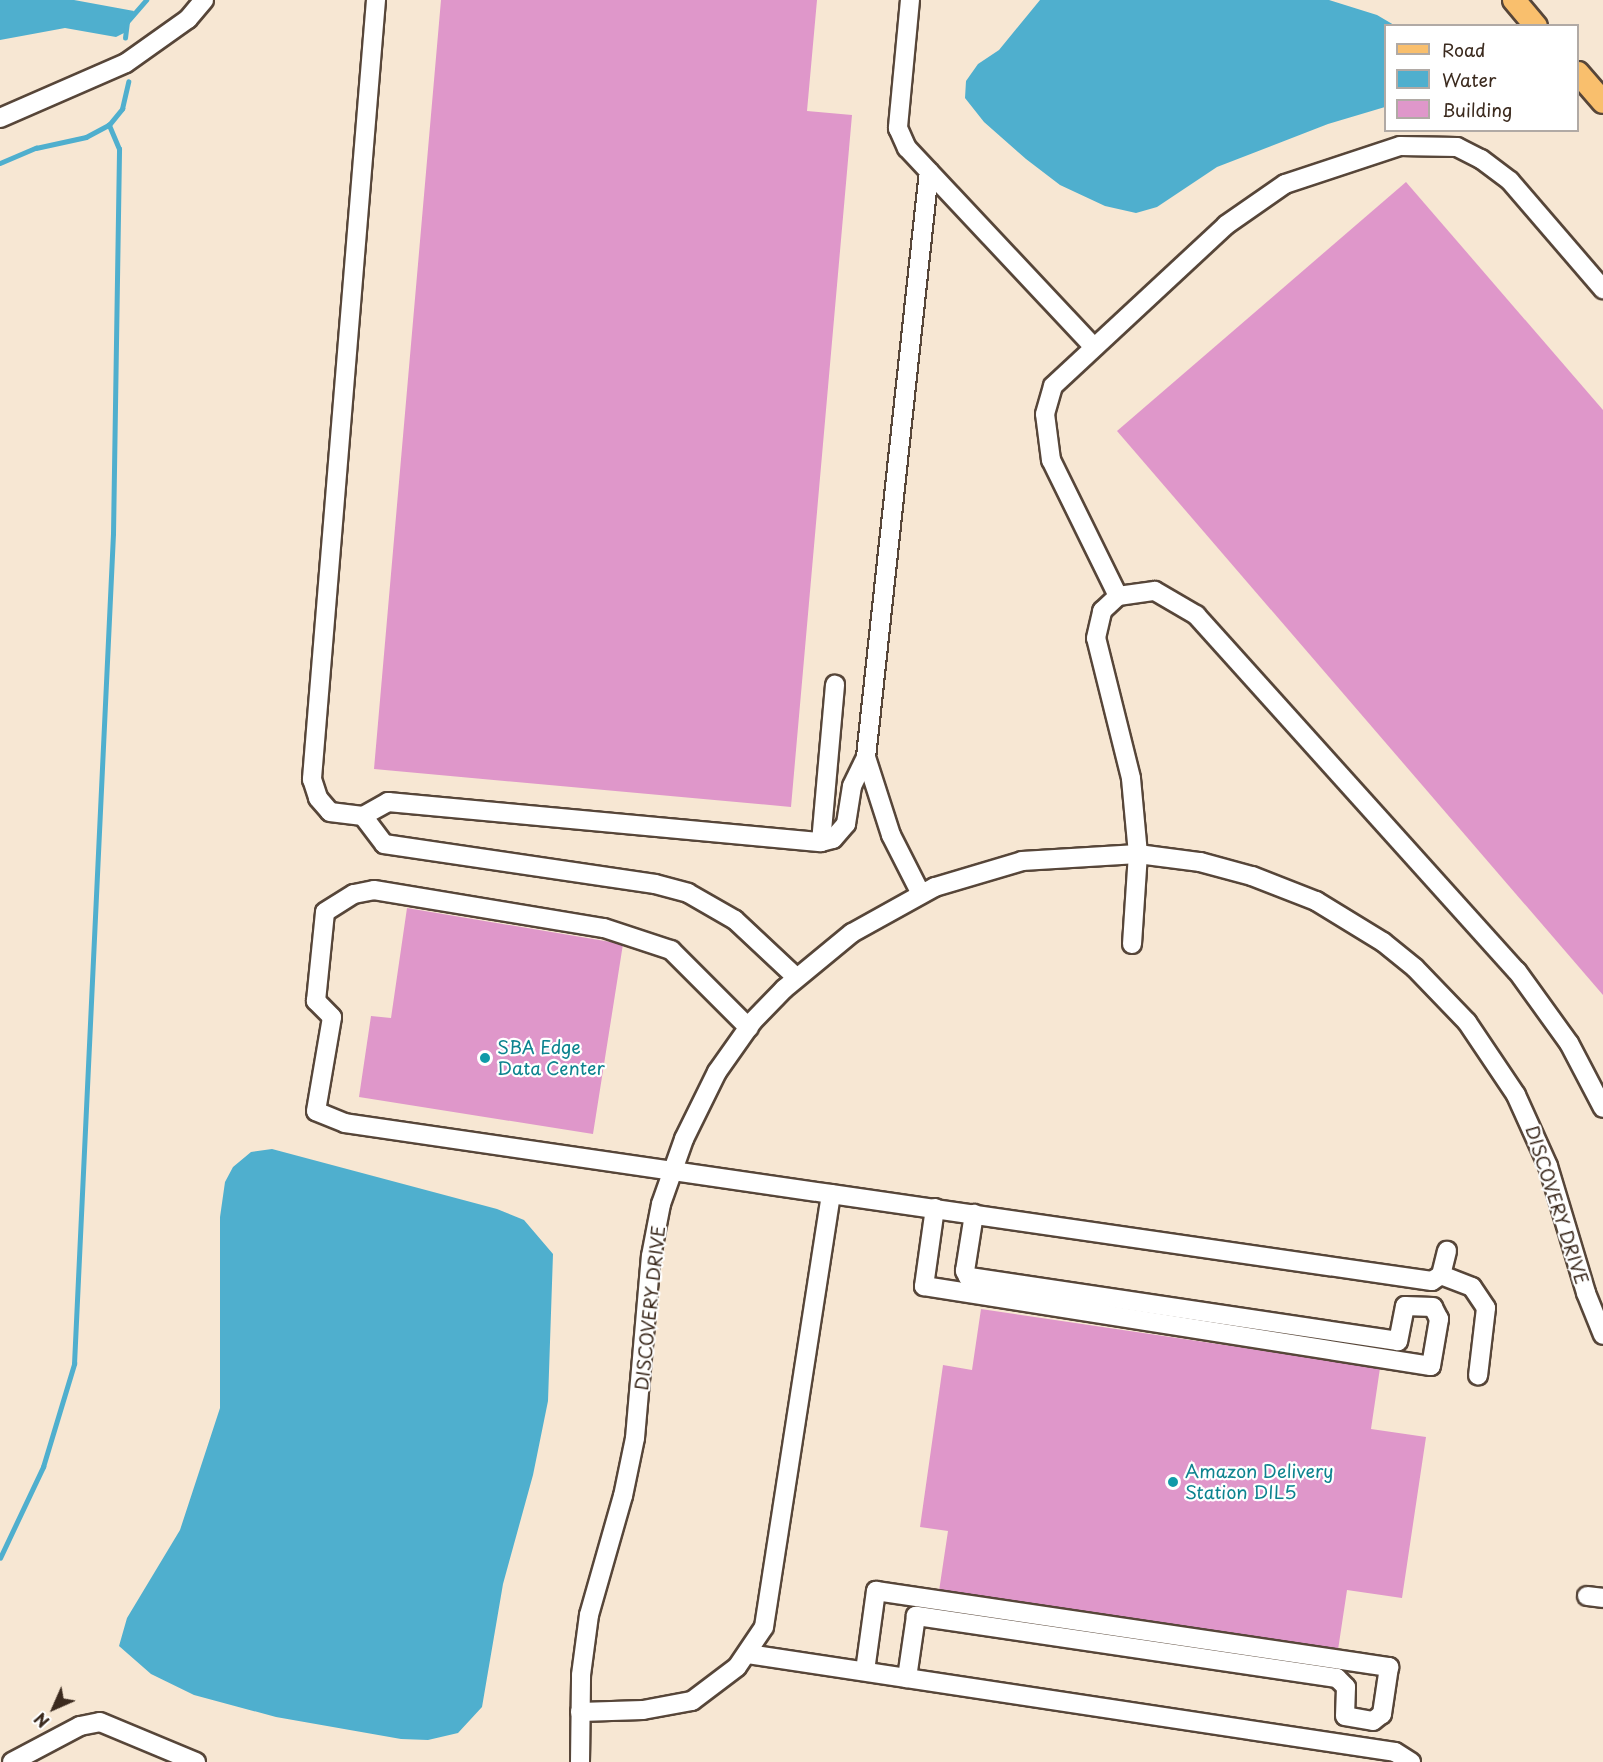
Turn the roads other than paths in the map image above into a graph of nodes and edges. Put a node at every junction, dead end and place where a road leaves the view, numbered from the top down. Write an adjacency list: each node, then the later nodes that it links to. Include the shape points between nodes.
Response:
1 (204, 0): 8 (street, via 188,19 126,63)
2 (376, 0): 15 (street, via 312,779 318,798 330,812)
3 (910, 0): 9 (street, via 898,128 907,148)
4 (1514, 0): 5 (main road)
5 (1534, 24)
6 (1579, 74): 7 (main road)
7 (1603, 102)
8 (0, 118)
9 (929, 171): 11 (street); 14 (street)
10 (1603, 289): 11 (street, via 1510,181 1481,159 1457,147 1400,146 1285,184 1226,225)
11 (1094, 347): 12 (street, via 1053,386 1045,414 1051,460)
12 (1118, 596): 17 (street, via 1102,611 1096,638 1131,778); 22 (street, via 1155,591 1196,615 1517,971 1569,1043)
13 (835, 685): 16 (street)
14 (866, 757): 16 (street, via 852,786 846,824 833,839); 18 (street, via 891,835)
15 (363, 816): 16 (street, via 388,802); 20 (street, via 384,844 656,884 688,893 735,920)
16 (822, 842)
17 (1138, 854): 18 (street, DISCOVERY DRIVE, via 1022,861); 19 (street); 29 (street, DISCOVERY DRIVE, via 1200,862 1252,876 1316,901 1383,942 1442,994 1493,1057 1532,1125)
18 (921, 894): 20 (street, DISCOVERY DRIVE, via 852,933)
19 (1132, 944)
20 (796, 977): 21 (street, DISCOVERY DRIVE)
21 (749, 1028): 23 (street, DISCOVERY DRIVE, via 699,1105); 23 (street, via 671,950 604,928 374,890 354,894 326,912 316,1001 332,1017 316,1111 345,1123)
22 (1603, 1108)
23 (673, 1169): 24 (street); 34 (street, DISCOVERY DRIVE, via 661,1204 651,1256 635,1438 589,1615)
24 (831, 1194): 25 (street); 31 (street, via 768,1618)
25 (934, 1208): 26 (street); 26 (street, via 924,1286 1431,1366 1439,1319 1432,1307 1405,1306 1398,1341 968,1277 965,1271)
26 (974, 1214): 28 (street, via 1432,1281)
27 (1447, 1251): 28 (street)
28 (1440, 1275): 30 (street, via 1472,1287 1486,1308)
29 (1603, 1335)
30 (1478, 1376)
31 (748, 1654): 32 (street); 34 (street, via 692,1701 643,1710)
32 (865, 1671): 33 (street); 33 (street, via 876,1591 1389,1667 1382,1714 1373,1721 1345,1716 1346,1687 1337,1678 915,1616)
33 (907, 1678): 38 (street, via 1395,1752)
34 (580, 1712): 37 (street, DISCOVERY DRIVE)
35 (12, 1762): 36 (street, via 80,1726 100,1722)
36 (195, 1762)
37 (580, 1762)
38 (1411, 1762)

